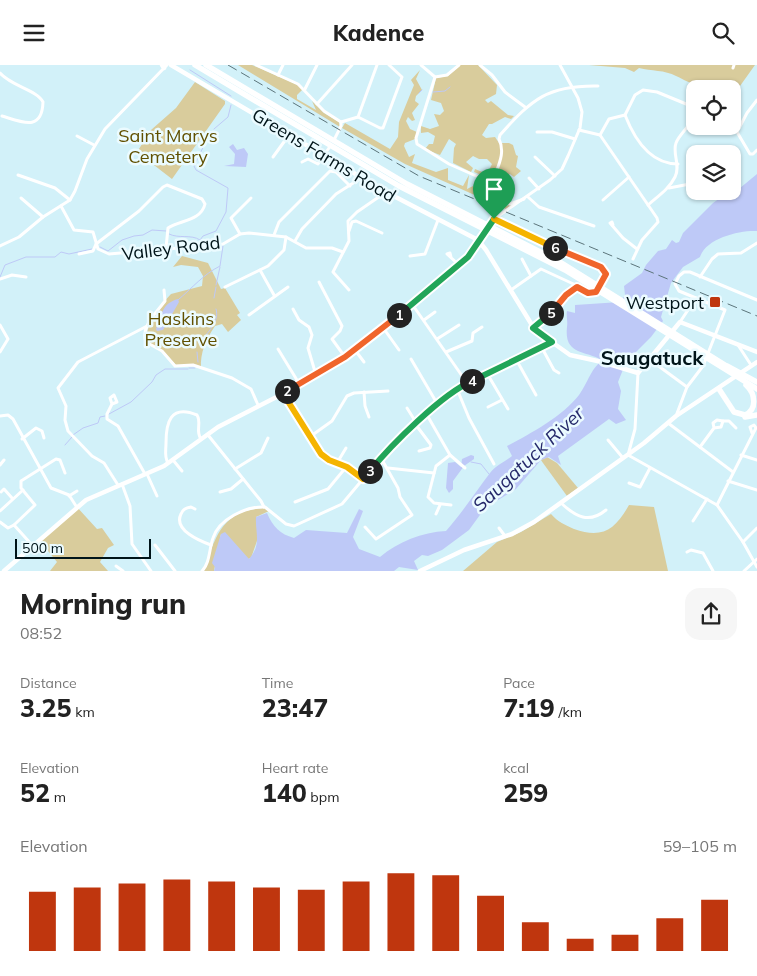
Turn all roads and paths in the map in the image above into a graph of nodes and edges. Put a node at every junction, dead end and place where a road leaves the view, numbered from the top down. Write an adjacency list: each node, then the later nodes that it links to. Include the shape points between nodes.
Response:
1 (171, 65): 30 (main road, Greens Farms Road)
2 (195, 65): 63 (highway, via 394,183)
3 (206, 65): 63 (highway)
4 (256, 65): 16 (street)
5 (283, 65): 16 (street)
6 (317, 65): 20 (street)
7 (352, 65): 22 (street)
8 (377, 65): 26 (street)
9 (389, 65): 26 (street, via 402,77 382,128)
10 (422, 65): 17 (street)
11 (459, 65): 17 (street, via 448,75)
12 (480, 65): 23 (street, via 505,92)
13 (560, 65): 18 (street)
14 (164, 66): 34 (street, via 109,124)
15 (0, 73): 25 (street, via 14,85 41,97 43,102 39,118 32,123)
16 (278, 75): 20 (street)
17 (435, 77): 46 (street, via 416,138 417,144 449,165)
18 (571, 86): 19 (street); 23 (street, via 536,99); 28 (street, via 582,110)
19 (598, 86)
20 (305, 89): 22 (street)
21 (757, 100): 35 (street, via 737,131 750,154)
22 (317, 104): 27 (street)
23 (525, 107): 46 (street, via 500,135 502,154)
24 (625, 115): 31 (street, via 609,119); 40 (street, via 634,134 650,154 665,163); 40 (street, via 635,95 643,90 657,92 691,106 693,119 679,136 675,147)
25 (2, 116)
26 (358, 117): 27 (street)
27 (341, 124): 36 (street)
28 (579, 130): 31 (street); 33 (street)
29 (537, 132): 33 (street, via 552,132)
30 (289, 135): 36 (main road, Greens Farms Road); 37 (street)
31 (600, 135): 43 (street)
32 (77, 136): 34 (street)
33 (575, 139): 42 (street, via 566,162)
34 (94, 145): 55 (street)
35 (757, 150)
36 (324, 156): 39 (street, via 318,163 308,159); 44 (main road, Greens Farms Road)
37 (272, 157)
38 (535, 157): 42 (street)
39 (302, 162)
40 (678, 164): 49 (street, via 678,172)
41 (18, 175): 55 (street, via 55,188)
42 (555, 176): 50 (street)
43 (629, 177): 56 (street); 57 (street)
44 (361, 178): 48 (street); 51 (main road, Greens Farms Road)
45 (530, 178): 50 (street)
46 (492, 183): 54 (street, via 491,193 507,203)
47 (686, 185): 49 (street)
48 (350, 186): 68 (street, via 336,172 330,171 279,222); 70 (street, via 336,194 302,229)
49 (668, 188): 57 (street)
50 (539, 189): 54 (street)
51 (386, 192): 61 (main road, Greens Farms Road); 65 (street, via 349,218)
52 (21, 198): 59 (street)
53 (251, 198): 66 (street, via 231,217)
54 (526, 199): 60 (street); 64 (street)
55 (70, 200): 58 (street)
56 (603, 200)
57 (648, 205): 76 (street, via 658,222)
58 (61, 206): 59 (street); 74 (street, Valley Road, via 73,229 93,232)
59 (43, 217): 73 (street, via 19,237)
60 (494, 219): 71 (street); 92 (street, via 605,271 604,279 593,293)
61 (438, 220): 71 (main road, Greens Farms Road); 79 (street, via 425,254)
62 (613, 225): 76 (street)
63 (484, 226): 132 (highway, via 549,256)
64 (594, 227)
65 (348, 231): 67 (street, via 356,221); 77 (street, via 349,241)
66 (240, 233): 68 (street, Valley Road); 75 (street, Valley Road, via 223,244)
67 (382, 233)
68 (274, 235): 69 (street, Valley Road)
69 (286, 237): 70 (street, Valley Road); 84 (street, via 284,250)
70 (295, 241): 77 (street, Valley Road, via 306,248 332,248)
71 (479, 241): 83 (main road); 95 (main road)
72 (757, 243): 87 (street, via 741,253 718,254)
73 (0, 246)
74 (97, 247): 75 (street, Valley Road, via 106,254 116,255); 75 (street, via 167,185 202,199 205,204 203,211 196,216 168,228); 78 (street)
75 (166, 248)
76 (637, 249): 82 (street)
77 (343, 252): 94 (street, via 333,272)
78 (79, 254)
79 (410, 256)
80 (451, 257): 83 (street)
81 (522, 259): 85 (street)
82 (634, 259)
83 (459, 265): 99 (main road)
84 (260, 270): 90 (street); 96 (street)
85 (531, 275): 92 (street, via 541,269); 95 (street)
86 (26, 277): 88 (street, via 12,275)
87 (700, 277): 97 (street, via 686,272 675,284 678,290); 98 (street)
88 (0, 279)
89 (319, 283): 122 (street, via 342,326 332,339)
90 (225, 287)
91 (288, 287): 96 (street)
92 (577, 287): 108 (street)
93 (164, 291): 110 (street, via 164,301)
94 (349, 291)
95 (510, 291): 108 (main road)
96 (274, 295): 102 (street)
97 (696, 298): 104 (street); 111 (street, via 725,309)
98 (757, 300)
99 (412, 304): 103 (street); 109 (main road)
100 (293, 309): 133 (street, via 312,335 308,348)
101 (435, 312): 103 (street)
102 (249, 315)
103 (424, 320): 112 (street)
104 (680, 322): 111 (main road); 124 (main road)
105 (0, 325): 121 (street, via 8,339)
106 (459, 325): 112 (street)
107 (482, 327): 119 (street, via 473,333 472,341)
108 (533, 328): 113 (main road)
109 (384, 329): 117 (main road); 118 (street)
110 (144, 330): 147 (street, via 146,342 164,352 174,366 193,365 232,378 251,389); 199 (street, via 78,362 70,368 58,388 66,406 68,431 92,456 104,463)
111 (715, 336): 114 (main road); 137 (street, via 703,366)
112 (437, 339): 119 (street)
113 (552, 342): 115 (street); 130 (main road, via 570,355)
114 (738, 345): 120 (main road); 128 (street)
115 (542, 348): 125 (street); 129 (street, via 554,370)
116 (278, 349): 136 (street)
117 (355, 350): 122 (main road); 126 (street)
118 (399, 350)
119 (446, 352): 134 (street)
120 (757, 352)
121 (0, 353)
122 (345, 357): 133 (main road)
123 (410, 359): 148 (street)
124 (648, 359): 130 (main road); 137 (street)
125 (517, 361): 131 (street); 144 (street)
126 (364, 362)
127 (757, 362): 128 (main road)
128 (752, 366): 139 (main road)
129 (560, 373)
130 (638, 373): 175 (street, via 635,429)
131 (488, 375): 134 (street); 145 (street)
132 (739, 375): 135 (highway); 139 (highway, via 754,397 754,407 748,414 734,412); 140 (highway)
133 (316, 376): 136 (main road)
134 (468, 383): 138 (street)
135 (757, 383)
136 (300, 385): 142 (main road)
137 (687, 387): 155 (street)
138 (457, 389): 148 (street); 182 (street, via 468,418)
139 (719, 389): 153 (highway, via 734,415); 155 (main road)
140 (757, 389)
141 (388, 391): 143 (street)
142 (283, 393): 147 (main road); 164 (street)
143 (364, 393): 156 (street, via 364,406); 164 (street, via 347,396 332,421)
144 (536, 395)
145 (502, 399): 149 (street); 151 (street)
146 (112, 404): 194 (street, via 107,419 118,427)
147 (258, 405): 163 (main road)
148 (438, 405): 152 (street)
149 (488, 407)
150 (407, 408): 159 (street)
151 (508, 409)
152 (427, 415): 159 (street); 173 (street)
153 (757, 415)
154 (0, 416): 167 (street, via 12,418)
155 (676, 416): 158 (main road)
156 (369, 417)
157 (723, 421): 161 (street, via 721,427); 161 (street, via 715,422); 162 (street, via 729,421)
158 (668, 423): 170 (street); 175 (main road)
159 (416, 425): 172 (street, via 431,445); 176 (street)
160 (756, 426): 174 (street)
161 (714, 428): 170 (street)
162 (736, 428)
163 (208, 435): 168 (main road); 188 (street)
164 (311, 436): 181 (street, via 321,454)
165 (44, 438): 167 (street, via 42,431 36,428)
166 (268, 438): 188 (street, via 261,453)
167 (22, 439): 186 (street)
168 (201, 439): 178 (main road); 180 (street, via 197,432 197,415 187,413 171,418 166,428 164,454)
169 (608, 440): 175 (street)
170 (700, 447): 191 (street)
171 (346, 448): 181 (street)
172 (420, 451)
173 (450, 455): 185 (street); 193 (street, via 439,463)
174 (741, 455): 179 (street); 191 (street)
175 (625, 456): 189 (street); 210 (main road)
176 (381, 458): 187 (street); 196 (street)
177 (4, 460): 183 (street)
178 (173, 460): 180 (main road); 190 (street)
179 (757, 460)
180 (168, 463): 194 (main road)
181 (337, 463): 184 (street)
182 (494, 464)
183 (0, 465)
184 (347, 467): 196 (street); 209 (street, via 328,489)
185 (464, 467)
186 (40, 468): 192 (street, via 57,459); 200 (street, via 20,482); 205 (street, via 53,490)
187 (387, 468): 193 (street); 223 (street, via 412,515 376,539)
188 (235, 469): 195 (street)
189 (650, 469): 198 (street, via 640,487); 208 (street)
190 (182, 471)
191 (733, 471): 197 (street)
192 (65, 473)
193 (434, 473): 211 (street, via 428,497)
194 (146, 475): 199 (main road); 206 (street)
195 (243, 479): 204 (street, via 231,489); 215 (street)
196 (363, 479): 215 (street, via 340,506 297,526 288,525)
197 (728, 481): 201 (street); 213 (street)
198 (629, 483)
199 (120, 485): 214 (main road); 240 (street, via 130,506 131,543)
200 (23, 490): 207 (street); 222 (street, via 35,505)
201 (757, 490)
202 (77, 491): 205 (street)
203 (0, 492): 207 (street, via 4,489)
204 (220, 492)
205 (70, 496): 214 (street)
206 (157, 496)
207 (12, 498): 218 (street)
208 (706, 499): 213 (street); 221 (street)
209 (295, 502)
210 (561, 503): 217 (street, via 575,514 592,519); 226 (main road)
211 (440, 505): 212 (street); 219 (street)
212 (451, 505)
213 (717, 505): 227 (street)
214 (76, 506): 228 (main road)
215 (264, 507): 230 (street, via 247,509 233,516 217,529)
216 (195, 509): 230 (street, via 184,509 180,523 192,537)
217 (606, 510)
218 (0, 511)
219 (436, 515)
220 (0, 521): 222 (street, via 8,528)
221 (693, 521)
222 (14, 525): 228 (street)
223 (365, 527)
224 (499, 528): 226 (street)
225 (757, 528): 227 (street)
226 (505, 537): 236 (main road, via 464,550)
227 (743, 542): 232 (street)
228 (32, 545): 233 (main road)
229 (156, 545): 241 (street)
230 (211, 545): 242 (street)
231 (687, 552): 244 (street, via 703,553)
232 (755, 560): 235 (street); 245 (street)
233 (11, 565): 237 (main road); 238 (main road)
234 (116, 566): 239 (street)
235 (757, 567)
236 (429, 569): 243 (main road)
237 (0, 570)
238 (4, 571)
239 (123, 571)
240 (152, 571)
241 (175, 571)
242 (202, 571)
243 (420, 571)
244 (713, 571)
245 (744, 571)

